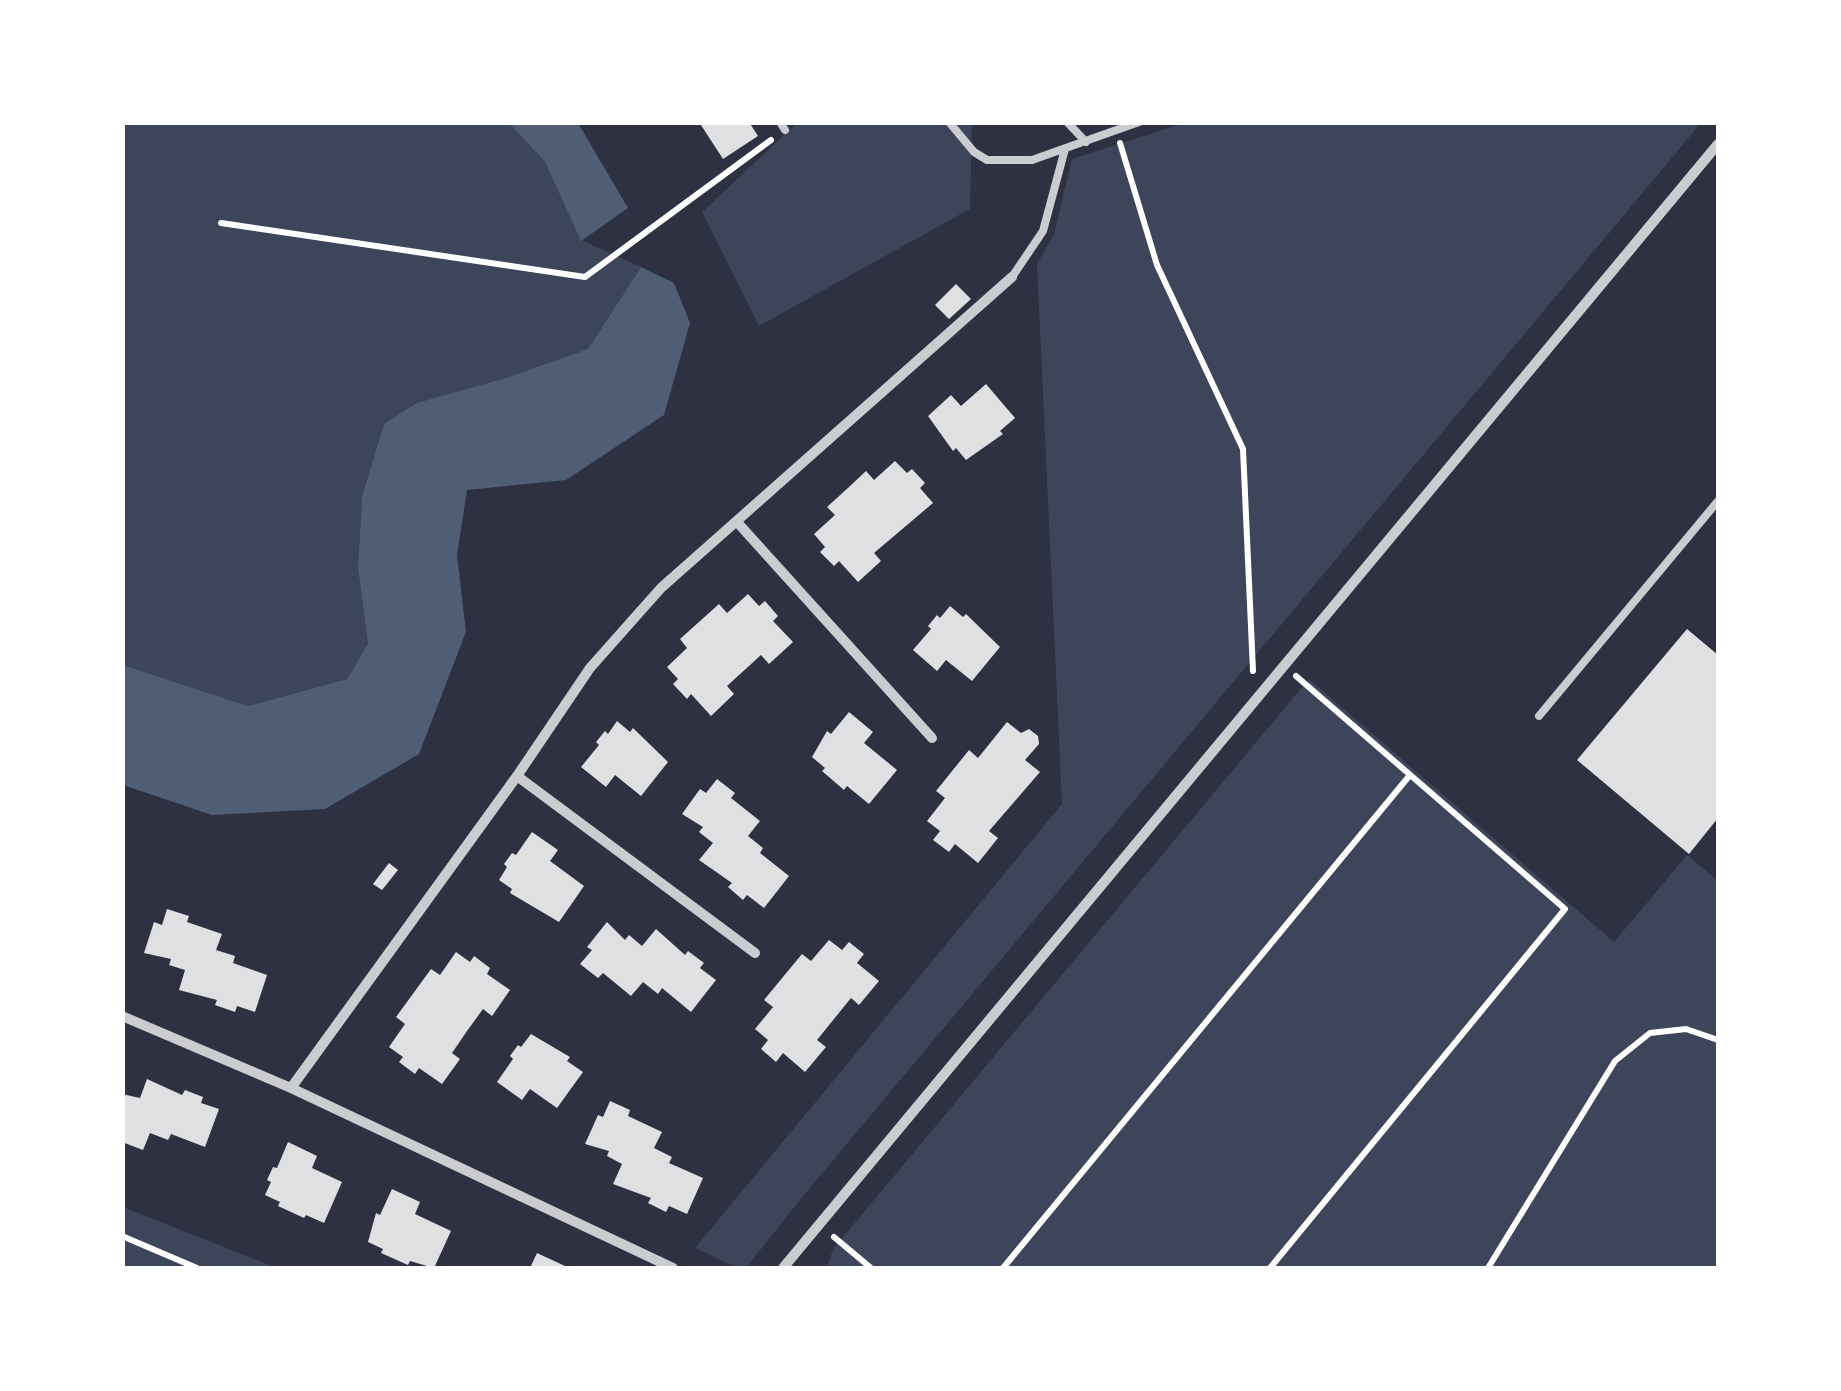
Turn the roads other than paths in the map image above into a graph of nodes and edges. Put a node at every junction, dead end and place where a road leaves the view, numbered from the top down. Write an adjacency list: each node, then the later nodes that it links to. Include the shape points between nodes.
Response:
1 (949, 122): 6 (lane, via 987,160 1032,160)
2 (1068, 122): 4 (lane)
3 (1139, 122): 4 (lane)
4 (1086, 142): 6 (lane)
5 (1718, 144): 17 (street)
6 (1065, 149): 7 (lane, via 1043,231)
7 (1012, 276): 9 (street)
8 (1718, 501): 10 (lane)
9 (737, 522): 11 (street); 12 (street, via 661,588 590,668)
10 (1539, 716)
11 (932, 738)
12 (517, 776): 13 (street); 15 (street)
13 (755, 952)
14 (122, 1016): 15 (street)
15 (291, 1088): 16 (street)
16 (673, 1268)
17 (783, 1268)

